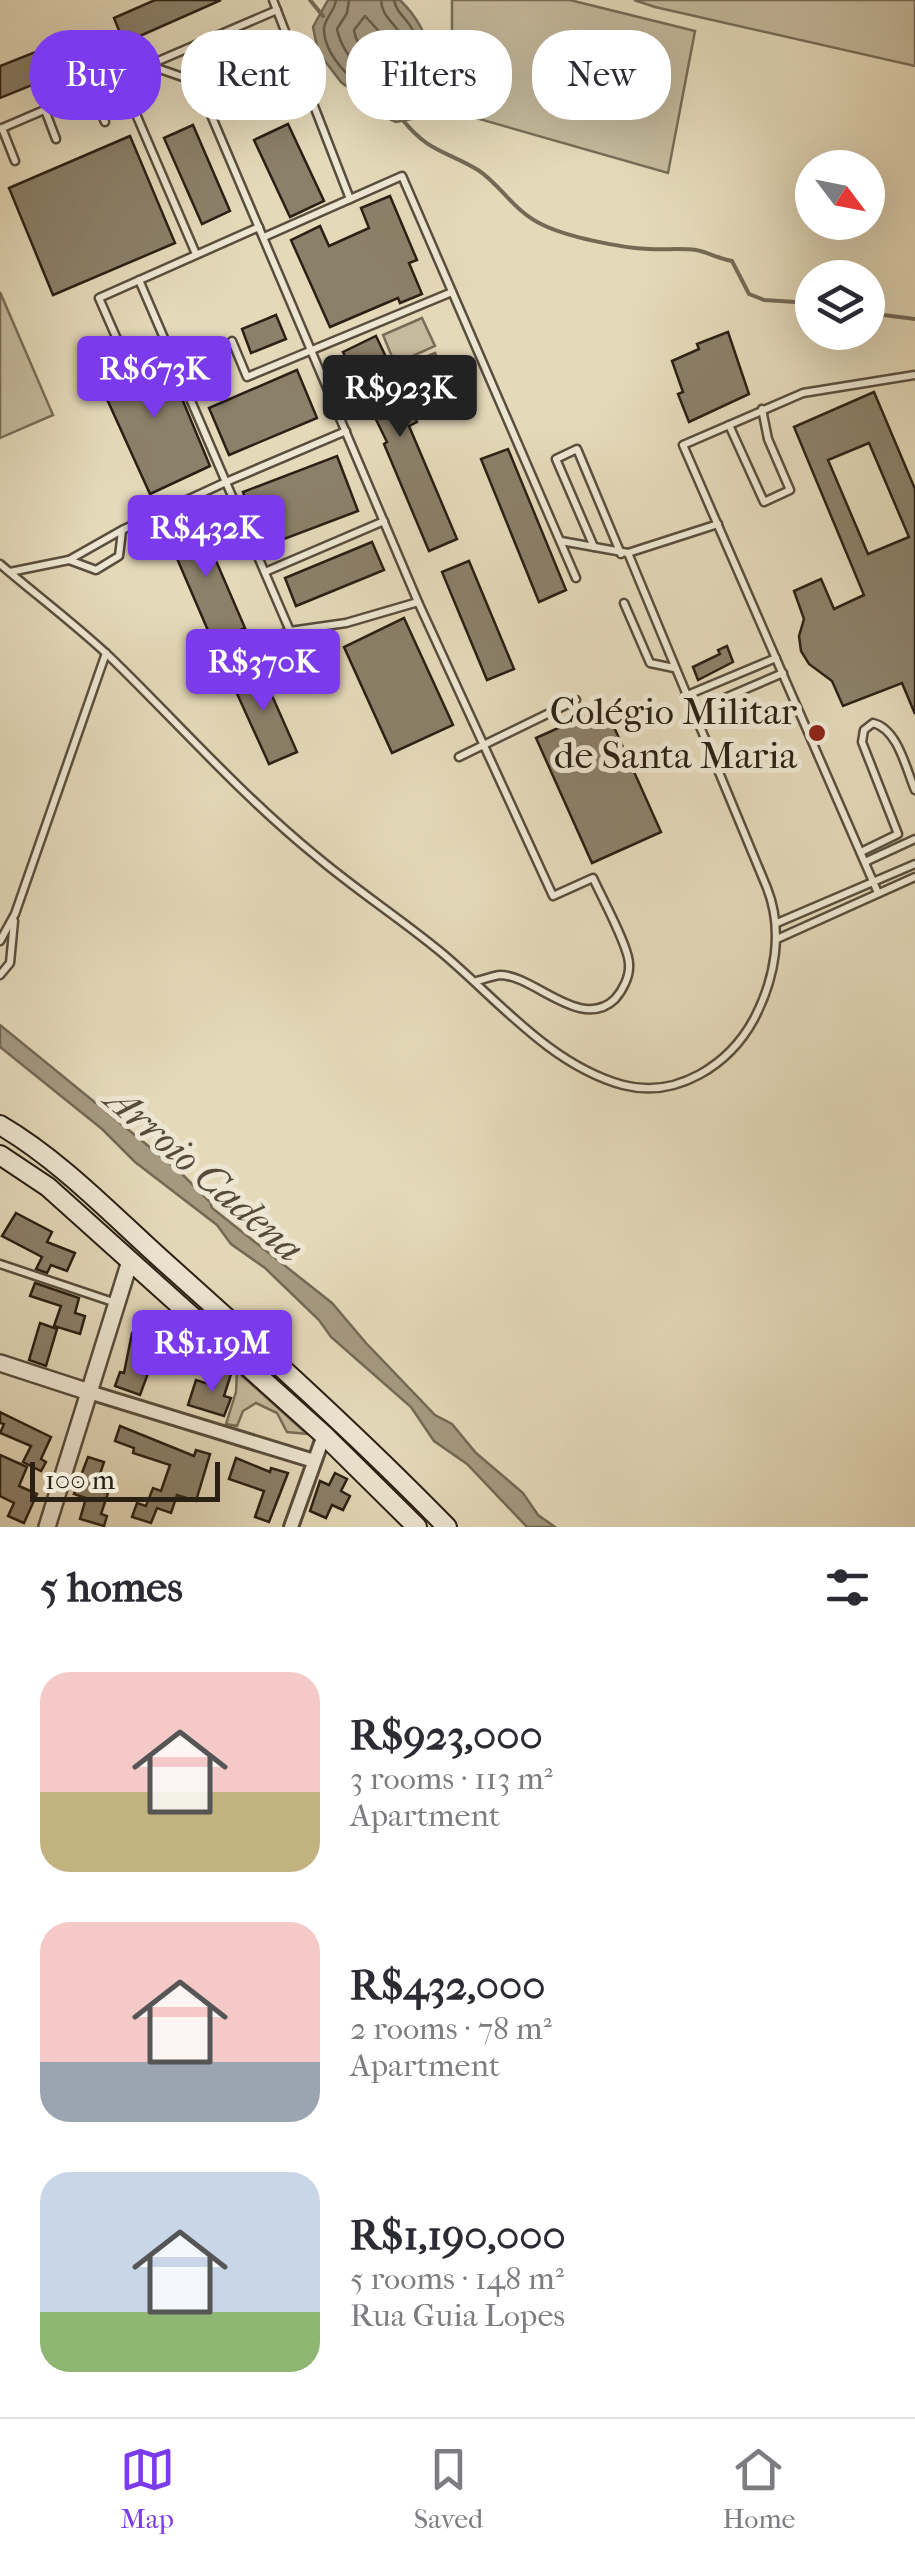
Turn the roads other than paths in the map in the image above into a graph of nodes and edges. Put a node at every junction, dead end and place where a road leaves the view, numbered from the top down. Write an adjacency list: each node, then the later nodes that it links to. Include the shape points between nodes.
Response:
1 (274, 0): 2 (lane)
2 (278, 10): 3 (lane); 11 (lane)
3 (229, 30)
4 (30, 116): 8 (lane)
5 (49, 120): 9 (lane)
6 (138, 120): 14 (lane)
7 (213, 120): 12 (lane)
8 (1, 128): 10 (lane)
9 (56, 139)
10 (15, 161)
11 (350, 200): 13 (lane); 16 (lane, via 402,176)
12 (259, 226): 13 (lane); 14 (lane)
13 (264, 237): 19 (lane)
14 (196, 254): 15 (lane)
15 (139, 280): 18 (lane, via 99,298); 24 (lane)
16 (452, 292): 19 (lane); 28 (lane)
17 (232, 341): 19 (lane, via 247,377)
18 (120, 346)
19 (312, 350): 23 (lane)
20 (915, 375): 21 (lane, via 803,393)
21 (762, 409): 22 (lane); 22 (lane, via 790,490 764,502)
22 (729, 425): 26 (lane, via 683,445)
23 (346, 431): 24 (lane); 25 (lane)
24 (226, 482): 27 (lane); 34 (lane)
25 (384, 521): 34 (lane); 36 (lane)
26 (718, 524): 30 (lane); 41 (lane)
27 (122, 530): 31 (lane); 31 (lane, via 119,556 96,570)
28 (560, 540): 29 (lane); 35 (lane)
29 (594, 548): 30 (lane); 30 (lane, via 556,459 577,449)
30 (625, 553): 42 (lane)
31 (69, 560): 33 (lane)
32 (0, 564): 33 (lane)
33 (9, 572): 39 (lane)
34 (265, 572): 38 (lane)
35 (576, 578)
36 (418, 602): 38 (lane, via 346,623); 47 (lane)
37 (624, 603): 42 (lane, via 650,663)
38 (290, 630): 40 (lane)
39 (106, 653): 57 (lane); 62 (lane, via 252,800)
40 (226, 656)
41 (776, 658): 43 (lane); 44 (lane)
42 (674, 668): 44 (lane)
43 (782, 673): 46 (lane); 51 (lane)
44 (686, 696): 46 (lane)
45 (576, 700): 47 (lane)
46 (692, 712): 58 (lane)
47 (482, 746): 48 (lane); 62 (lane, via 553,896 593,878 630,961 618,996 591,1010 502,975)
48 (459, 757)
49 (915, 790): 51 (lane, via 891,735 873,723 862,742 898,834)
50 (915, 840): 52 (lane)
51 (861, 852): 52 (lane)
52 (865, 862): 55 (lane)
53 (915, 864): 55 (lane)
54 (915, 877): 56 (lane)
55 (874, 882): 56 (lane); 58 (lane)
56 (878, 893): 59 (lane)
57 (15, 914): 60 (lane); 61 (lane, via 10,963)
58 (777, 923): 59 (lane)
59 (777, 939): 62 (lane, via 760,1006 741,1043 701,1074 653,1088 622,1084 570,1061)
60 (0, 941)
61 (0, 975)
62 (476, 982)
63 (0, 1125): 75 (main road, via 48,1158 152,1250)
64 (0, 1155): 65 (main road, via 48,1188)
65 (130, 1262): 67 (street); 70 (main road)
66 (0, 1264): 67 (lane)
67 (117, 1304): 69 (street)
68 (0, 1363): 69 (street)
69 (89, 1392): 71 (street); 72 (street)
70 (324, 1434): 71 (street); 74 (main road)
71 (314, 1461): 73 (street)
72 (47, 1527)
73 (291, 1527)
74 (417, 1527)
75 (447, 1527)

